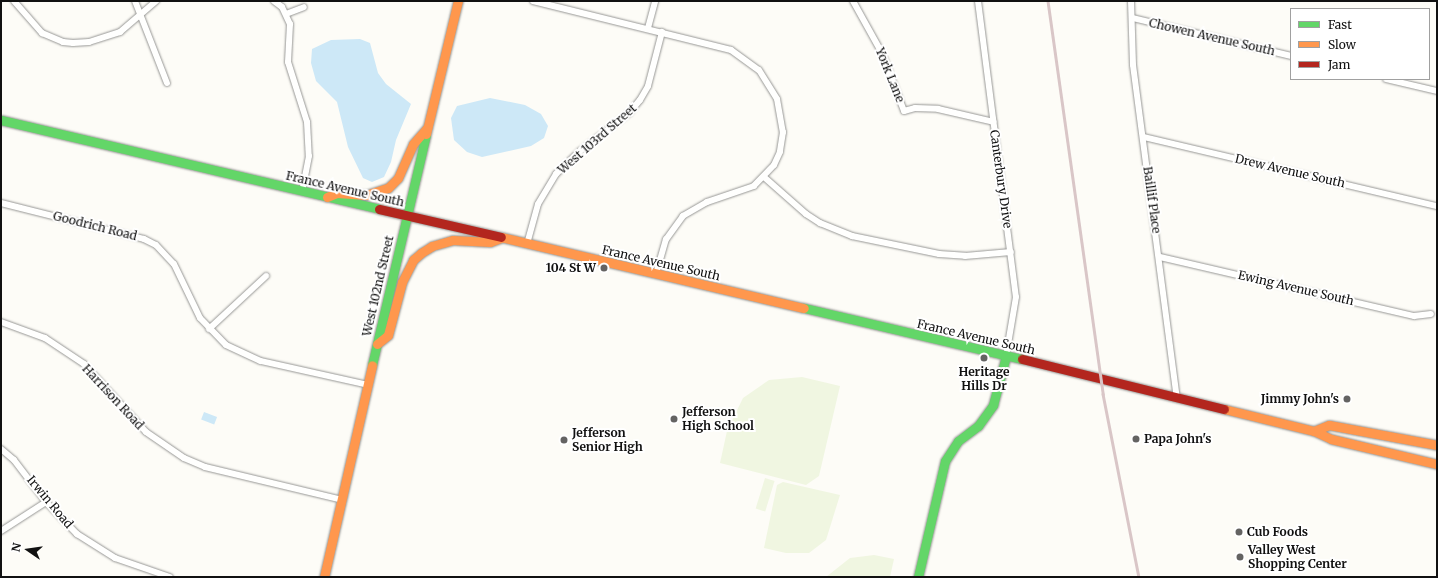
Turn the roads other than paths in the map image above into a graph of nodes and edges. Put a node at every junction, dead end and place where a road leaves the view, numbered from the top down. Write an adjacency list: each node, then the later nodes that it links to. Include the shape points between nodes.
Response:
1 (14, 1): 12 (street, via 42,33 68,42 89,42 105,38 134,22)
2 (135, 1): 12 (street)
3 (156, 1): 12 (street)
4 (274, 1): 13 (street)
5 (458, 1): 23 (main road, West 102nd Street)
6 (532, 1): 15 (street)
7 (655, 1): 15 (street)
8 (853, 1): 22 (street, York Lane, via 882,53 904,111 915,108 938,109)
9 (978, 1): 22 (street, Canterbury Drive)
10 (1131, 1): 14 (street, Baillif Place)
11 (304, 7): 13 (street)
12 (141, 14): 19 (street)
13 (286, 14): 26 (street, via 290,24 288,62 303,105 309,139 309,156)
14 (1133, 18): 17 (street, Chowen Avenue South); 24 (street, Baillif Place, via 1133,65)
15 (648, 28): 16 (street)
16 (662, 32): 25 (street, via 716,44 749,61 769,84 777,99 783,132 780,152); 32 (street, West 103rd Street, via 648,86 640,100 629,113 580,151 556,174 538,204)
17 (1290, 56)
18 (1390, 80): 20 (street)
19 (167, 83)
20 (1437, 91)
21 (1, 120): 26 (main road, France Avenue South)
22 (994, 122): 33 (street, Canterbury Drive)
23 (428, 127): 27 (main road, via 413,144 398,178 388,188 366,195 337,193); 30 (main road, West 102nd Street)
24 (1144, 137): 29 (street, Drew Avenue South); 34 (street, Baillif Place)
25 (764, 178): 33 (street, via 806,214 852,236 939,254 965,256); 35 (street, via 754,186 707,202 683,216 666,239)
26 (302, 191): 27 (main road, France Avenue South)
27 (327, 197): 30 (main road, France Avenue South)
28 (1, 203): 39 (street, Goodrich Road, via 132,234 156,245 174,264 200,318)
29 (1437, 206)
30 (406, 216): 31 (main road, France Avenue South); 40 (main road, West 102nd Street)
31 (501, 238): 32 (main road, France Avenue South); 40 (main road, via 490,242 453,240 432,246 421,253 413,260 402,282 390,331)
32 (527, 244): 35 (main road, France Avenue South)
33 (1011, 252): 41 (street, Canterbury Drive, via 1016,297)
34 (1160, 257): 37 (street, Ewing Avenue South, via 1414,316); 43 (street, Baillif Place)
35 (656, 274): 41 (main road, France Avenue South)
36 (266, 276): 39 (street)
37 (1432, 314)
38 (1, 322): 48 (street, Harrison Road, via 46,338 78,359 146,432 184,458 213,469)
39 (209, 329): 42 (street, Goodrich Road, via 226,345 242,354)
40 (377, 344): 42 (main road, West 102nd Street)
41 (1006, 356): 43 (main road, France Avenue South); 53 (main road, via 993,405 978,426 958,441 945,460)
42 (368, 385): 48 (main road, West 102nd Street)
43 (1177, 398): 44 (main road, France Avenue South)
44 (1314, 431): 45 (main road, France Avenue South, via 1329,425); 47 (main road, France Avenue South, via 1330,439)
45 (1436, 444)
46 (1, 449): 49 (street, Irwin Road, via 25,473)
47 (1437, 464)
48 (342, 500): 52 (main road, West 102nd Street)
49 (46, 502): 50 (street); 51 (street, Irwin Road, via 77,534 95,547 135,567)
50 (1, 531)
51 (170, 577)
52 (324, 577)
53 (918, 577)

